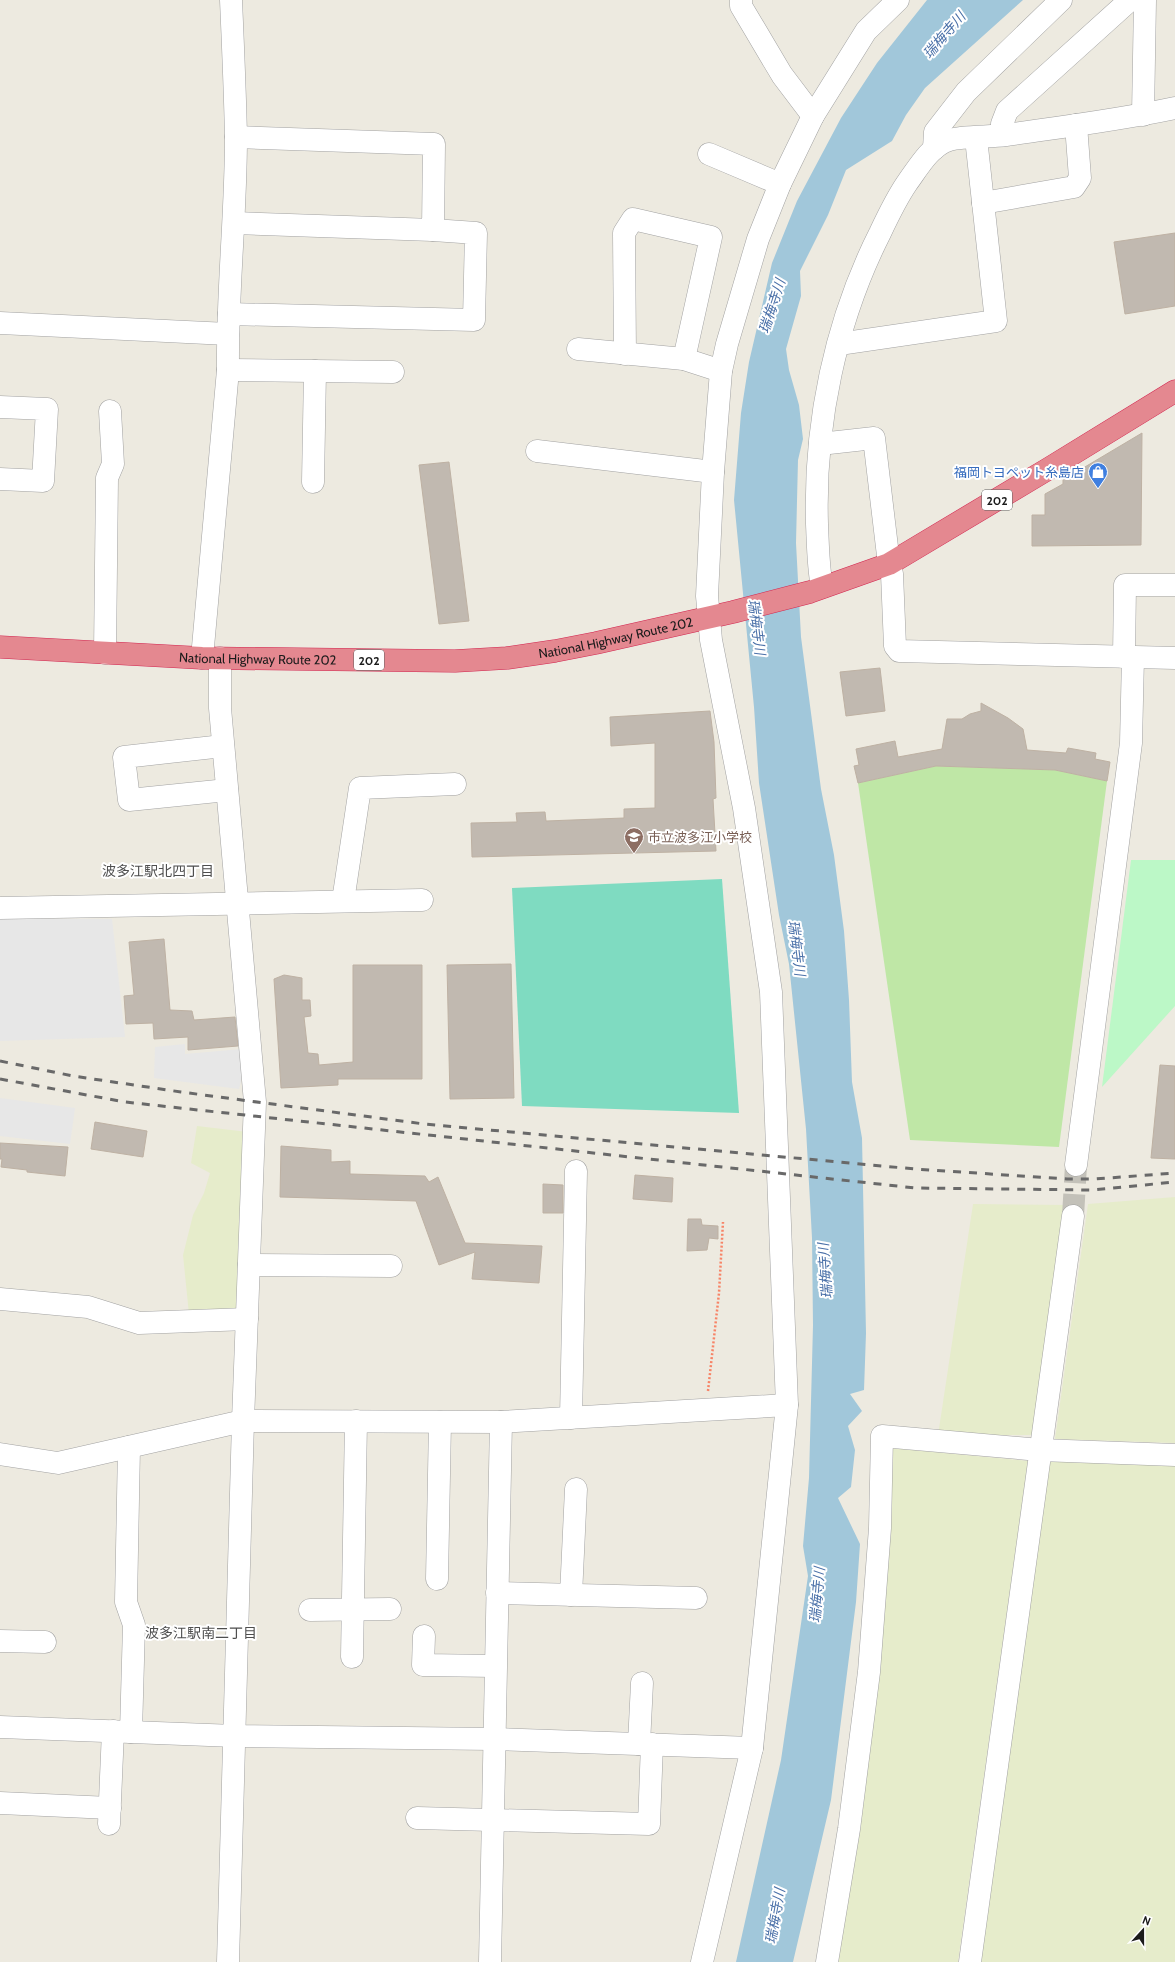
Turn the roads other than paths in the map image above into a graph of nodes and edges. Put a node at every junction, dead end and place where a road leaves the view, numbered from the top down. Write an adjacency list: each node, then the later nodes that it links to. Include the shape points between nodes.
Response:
1 (231, 0): 12 (street)
2 (741, 0): 9 (street, via 741,6 782,75)
3 (898, 0): 9 (street, via 866,32)
4 (1061, 0): 14 (street, via 966,92 935,132)
5 (1130, 0): 11 (street, via 1007,110 1002,124)
6 (1145, 0): 8 (street)
7 (1175, 108): 8 (street)
8 (1143, 115): 10 (street)
9 (812, 116): 16 (street)
10 (1076, 125): 11 (street); 17 (street, via 1080,178 1074,187)
11 (1003, 135): 13 (street)
12 (236, 137): 18 (street); 19 (street, via 434,144)
13 (976, 138): 14 (street, via 948,140); 17 (street)
14 (934, 149): 22 (street, via 923,160 897,198 874,244 853,292)
15 (709, 154): 16 (street)
16 (780, 184): 28 (street, via 758,239)
17 (983, 202): 22 (street, via 996,321)
18 (234, 223): 19 (street); 21 (street)
19 (433, 230): 21 (street, via 476,233 474,320)
20 (0, 324): 21 (street)
21 (228, 324): 26 (street)
22 (839, 344): 33 (street, via 827,387)
23 (578, 349): 24 (street)
24 (625, 354): 25 (street); 25 (street, via 624,233 633,219 711,237)
25 (684, 359): 28 (street)
26 (228, 370): 27 (street); 45 (street)
27 (315, 371): 29 (street); 37 (street)
28 (721, 371): 35 (street)
29 (394, 372)
30 (1175, 391): 38 (highway, National Highway Route 202 / 202)
31 (0, 406): 36 (street, via 48,410 43,481)
32 (110, 411): 43 (street, via 113,464 108,478)
33 (820, 444): 38 (street, via 874,438); 40 (street, via 816,490)
34 (536, 450): 35 (street)
35 (714, 472): 41 (street, via 707,596)
36 (0, 478)
37 (313, 482)
38 (889, 564): 40 (highway, National Highway Route 202 / 202); 44 (street, via 892,574 895,646 899,650)
39 (1175, 585): 44 (street, via 1125,585)
40 (816, 590): 41 (highway, National Highway Route 202 / 202)
41 (710, 616): 45 (highway, National Highway Route 202 / 202, via 582,646 507,658 456,661); 61 (street, via 711,640 744,808 771,992)
42 (0, 648): 43 (highway, National Highway Route 202 / 202)
43 (105, 653): 45 (highway, National Highway Route 202 / 202)
44 (1128, 657): 46 (street); 54 (street, via 1131,743)
45 (211, 658): 47 (street, via 220,708)
46 (1175, 658)
47 (223, 746): 49 (street); 49 (street, via 124,757 129,800)
48 (456, 784): 51 (street, via 360,788)
49 (227, 790): 52 (street)
50 (422, 900): 51 (street)
51 (343, 901): 52 (street)
52 (238, 903): 53 (street); 57 (street, via 255,1093)
53 (0, 908)
54 (1076, 1164)
55 (576, 1171): 62 (street)
56 (1073, 1216): 68 (street)
57 (250, 1266): 58 (street); 60 (street)
58 (391, 1266)
59 (0, 1299): 60 (street, via 88,1307 139,1323)
60 (247, 1319): 63 (street)
61 (788, 1405): 62 (street); 90 (street)
62 (571, 1418): 66 (street)
63 (243, 1421): 64 (street); 67 (street); 87 (street)
64 (356, 1421): 65 (street); 78 (street)
65 (440, 1422): 66 (street); 72 (street)
66 (501, 1422): 73 (street)
67 (129, 1447): 69 (street, via 58,1463); 86 (street, via 126,1602 134,1625)
68 (1040, 1450): 70 (street); 97 (street, via 882,1436 880,1528 869,1672 850,1829); 98 (street)
69 (0, 1454)
70 (1175, 1455)
71 (576, 1489): 74 (street)
72 (436, 1579)
73 (497, 1593): 74 (street); 83 (street)
74 (571, 1595): 75 (street)
75 (696, 1598)
76 (390, 1609): 78 (street)
77 (310, 1610): 78 (street)
78 (353, 1610): 82 (street)
79 (424, 1636): 83 (street, via 423,1665)
80 (0, 1641): 81 (street)
81 (45, 1642)
82 (352, 1657)
83 (495, 1666): 88 (street)
84 (642, 1683): 89 (street)
85 (0, 1727): 86 (street)
86 (122, 1732): 87 (street); 91 (street, via 109,1816)
87 (235, 1736): 88 (street); 94 (street)
88 (493, 1739): 89 (street); 93 (street)
89 (646, 1744): 90 (street); 93 (street, via 649,1824)
90 (752, 1748): 96 (street)
91 (0, 1804)
92 (417, 1818): 93 (street)
93 (493, 1821): 95 (street)
94 (228, 1962)
95 (490, 1962)
96 (702, 1962)
97 (827, 1962)
98 (970, 1962)

